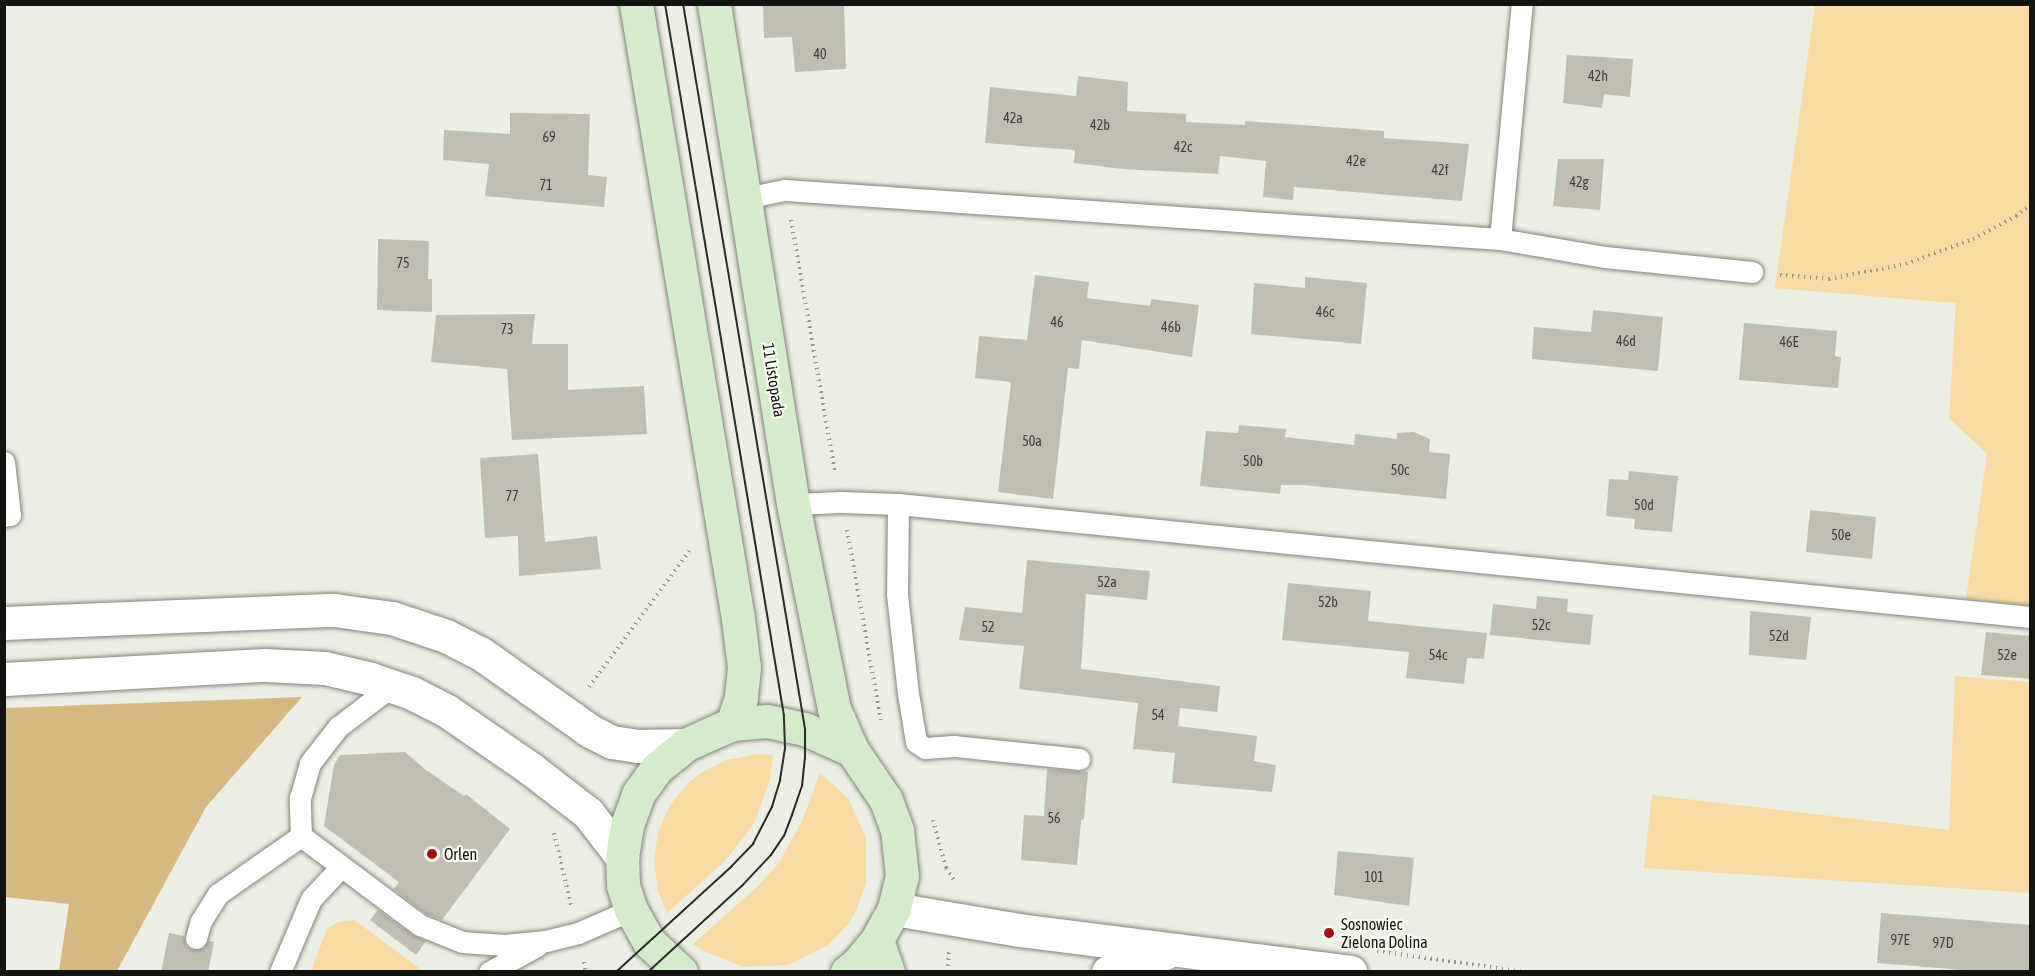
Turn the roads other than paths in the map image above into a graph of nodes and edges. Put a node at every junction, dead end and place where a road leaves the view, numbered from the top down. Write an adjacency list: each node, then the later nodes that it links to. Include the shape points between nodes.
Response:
1 (636, 4): 15 (main road, via 738,619 744,667 741,698)
2 (714, 4): 4 (main road, 11 Listopada)
3 (1522, 4): 5 (lane)
4 (746, 198): 5 (lane, via 785,190); 8 (main road, 11 Listopada)
5 (1500, 239): 6 (lane, via 1605,257)
6 (1752, 272)
7 (4, 462): 10 (lane, via 10,515)
8 (793, 504): 9 (lane); 17 (main road, 11 Listopada, via 834,709)
9 (898, 504): 11 (lane); 18 (lane, via 897,594 916,742 925,748 954,746)
10 (4, 516)
11 (2031, 617)
12 (4, 623): 16 (street, via 334,610 392,618 446,636 480,654 612,742)
13 (4, 680): 14 (street, via 266,665 325,668)
14 (392, 686): 19 (lane, via 338,727 309,763 300,798); 20 (street, via 447,711 531,769 588,813)
15 (732, 724): 16 (main road); 17 (main road, via 767,721 795,726)
16 (685, 745): 20 (main road, via 657,768 638,794 627,825)
17 (852, 750): 22 (main road, 11 Listopada, via 886,800 897,830 902,876)
18 (1079, 759)
19 (301, 836): 21 (lane); 24 (lane, via 218,894 201,921)
20 (622, 857): 23 (main road, via 623,885)
21 (342, 867): 26 (lane, via 420,925 462,942 504,945); 28 (lane, via 311,899)
22 (894, 909): 25 (main road, 11 Listopada); 27 (street)
23 (631, 910): 26 (lane, via 578,933); 30 (main road, via 649,942)
24 (196, 938)
25 (877, 940): 31 (main road, 11 Listopada); 32 (main road)
26 (546, 941): 29 (lane)
27 (1175, 950): 33 (street); 34 (street)
28 (280, 972)
29 (489, 972)
30 (681, 972)
31 (847, 972)
32 (888, 972)
33 (1108, 972)
34 (1350, 972)

